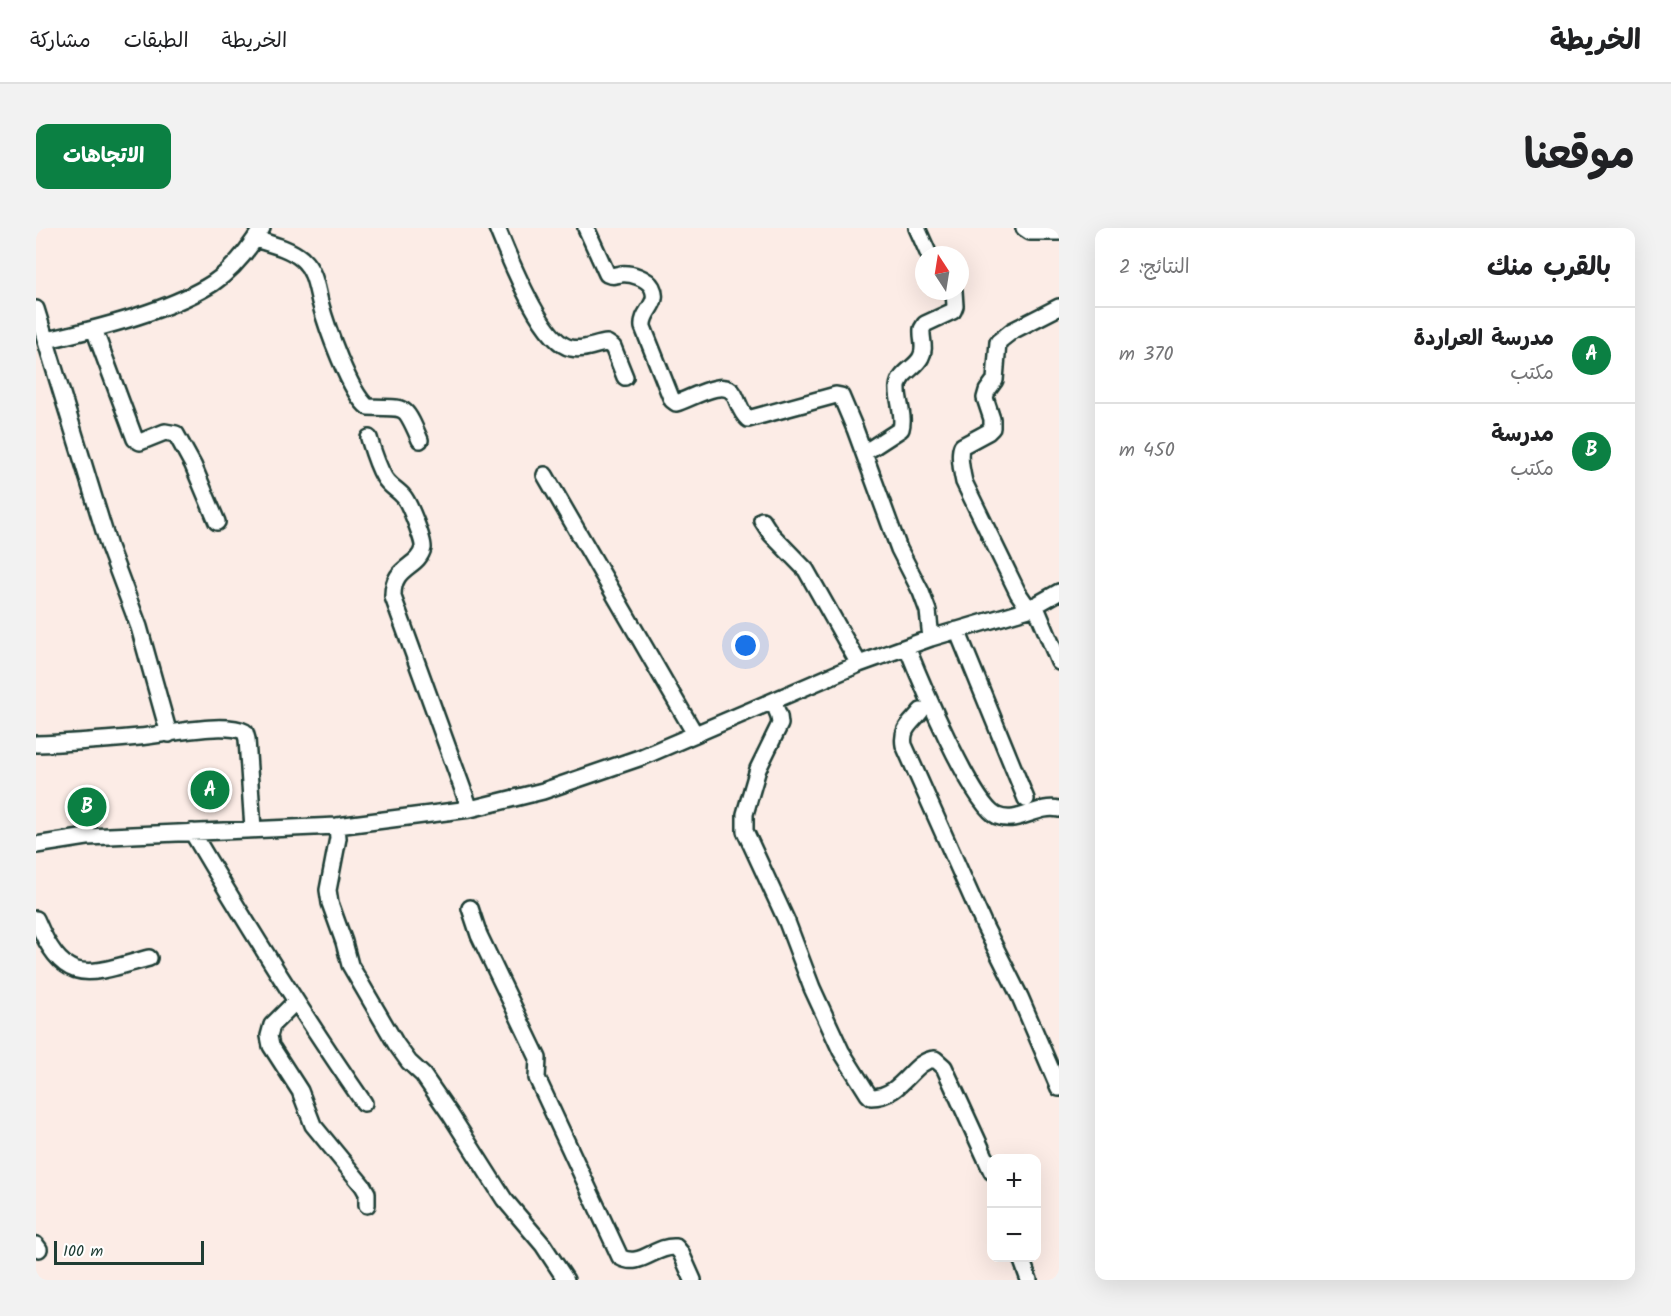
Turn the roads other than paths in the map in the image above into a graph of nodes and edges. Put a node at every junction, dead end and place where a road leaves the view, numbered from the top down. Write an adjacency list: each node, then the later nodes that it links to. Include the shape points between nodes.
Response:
1 (497, 228): 13 (street, via 531,305 555,341 585,349 607,343 613,347)
2 (586, 228): 16 (street, via 607,274 624,274 650,283 654,302 642,319 672,400 676,403 720,386 728,387 748,419 841,396)
3 (917, 228): 7 (street)
4 (1024, 228): 5 (street, via 1030,232)
5 (1059, 232)
6 (259, 234): 11 (street, via 213,283 171,304); 15 (street, via 308,266 342,365 358,398 368,407 398,407 405,411)
7 (926, 246)
8 (955, 300): 16 (street, via 953,311 925,324 922,356 900,381 901,429)
9 (1059, 307): 21 (street, via 998,342 995,381 985,398 992,428 962,446 959,454 964,482 1018,593)
10 (36, 309): 12 (street)
11 (94, 329): 12 (street); 19 (street, via 135,439 140,442 165,432 176,434)
12 (44, 347): 29 (street, via 139,627)
13 (625, 378)
14 (369, 438): 33 (street, via 382,474 404,497 423,542 423,550 399,573 393,597)
15 (420, 440)
16 (864, 453): 23 (street, via 899,549 928,611)
17 (545, 475): 30 (street)
18 (762, 520): 26 (street, via 806,570)
19 (217, 522)
20 (1059, 592): 21 (street)
21 (1032, 607): 22 (street); 25 (street)
22 (957, 630): 23 (street); 32 (street)
23 (932, 638): 24 (street)
24 (907, 647): 26 (street); 34 (street, via 981,802 996,815 1012,819 1048,808)
25 (1059, 662)
26 (859, 664): 27 (street)
27 (773, 701): 30 (street); 45 (street, via 780,724 758,769 745,814 745,831 841,1051 871,1097 891,1093 926,1061 940,1061)
28 (921, 711): 43 (street, via 904,730 907,751)
29 (169, 734): 31 (street); 36 (street, via 228,728 245,732)
30 (695, 734): 33 (street, via 543,791)
31 (36, 744)
32 (1026, 799)
33 (470, 809): 35 (street)
34 (1059, 809)
35 (337, 826): 36 (street); 48 (street, via 328,890 350,965 396,1044 423,1075 504,1199 543,1245)
36 (254, 829): 37 (street)
37 (192, 832): 38 (street, via 87,837); 42 (street)
38 (36, 845)
39 (470, 908): 49 (street, via 538,1058 537,1078 620,1257 637,1261 676,1247)
40 (36, 919): 41 (street, via 53,951 71,969 103,970)
41 (149, 958)
42 (296, 1002): 44 (street); 46 (street, via 272,1025 271,1046 300,1091 313,1125 363,1186)
43 (1059, 1088)
44 (364, 1103)
45 (987, 1161)
46 (367, 1205)
47 (1023, 1262): 50 (street)
48 (566, 1280)
49 (693, 1280)
50 (1029, 1280)

